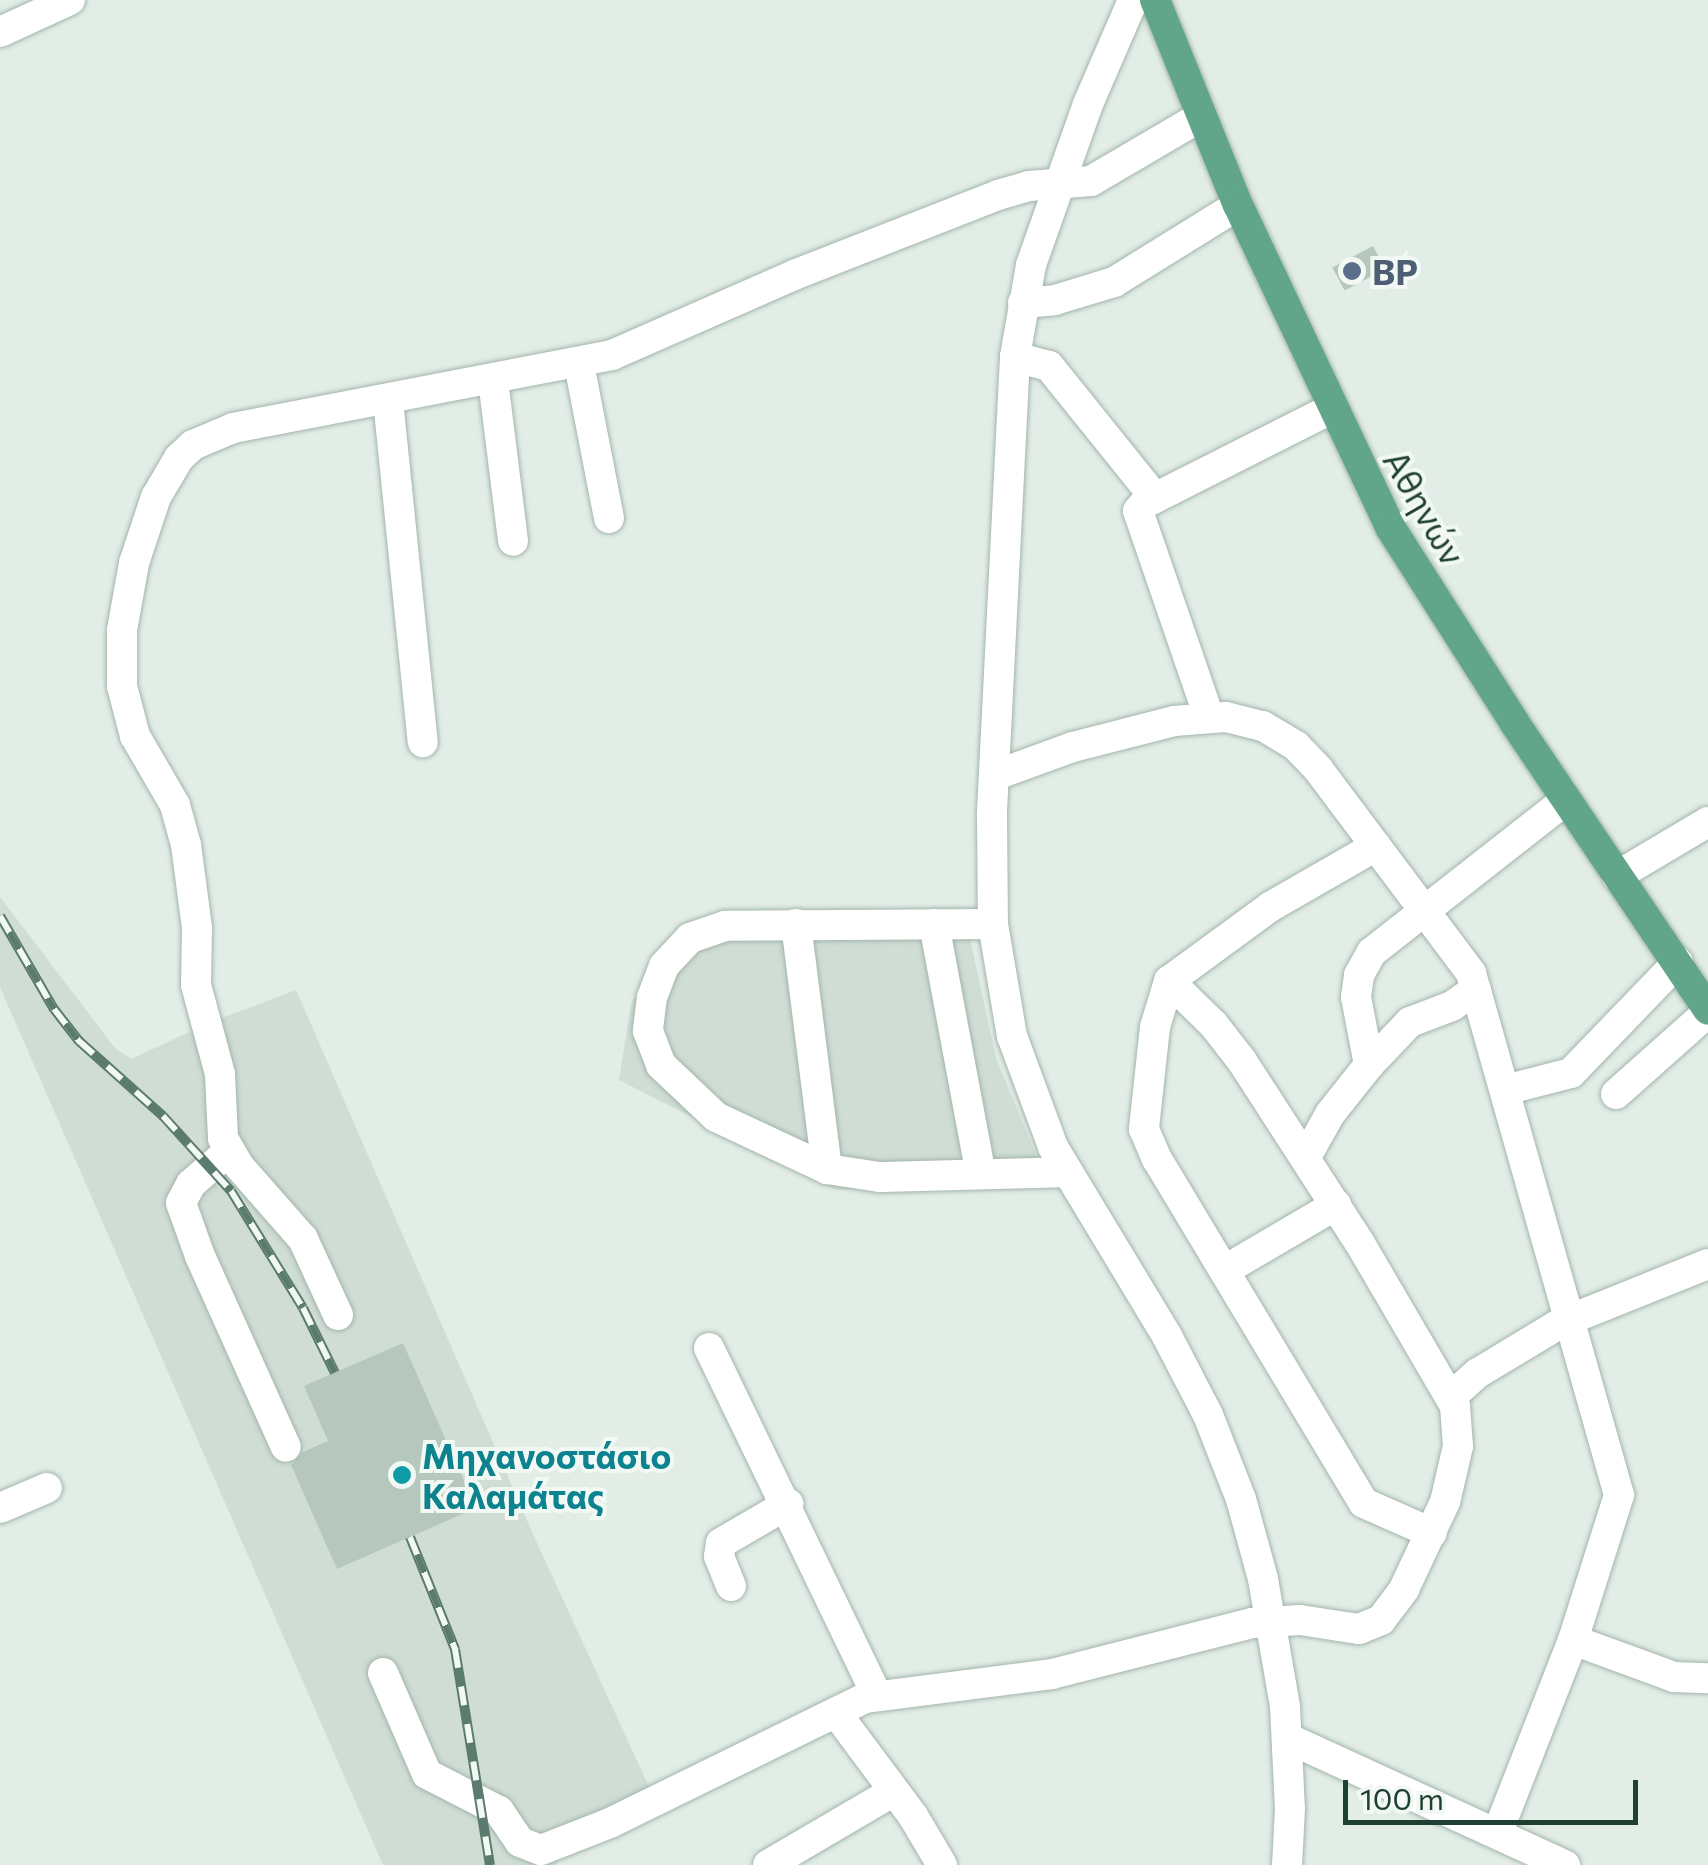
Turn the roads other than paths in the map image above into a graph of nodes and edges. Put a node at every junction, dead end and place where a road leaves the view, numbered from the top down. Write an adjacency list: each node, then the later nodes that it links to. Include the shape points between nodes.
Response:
1 (70, 0): 4 (street)
2 (1133, 0): 6 (street)
3 (1155, 0): 5 (main road, Αθηνών)
4 (0, 32)
5 (1200, 118): 6 (street, via 1103,176); 7 (main road, Αθηνών)
6 (1058, 186): 8 (street); 10 (street, via 998,195 644,344)
7 (1238, 205): 8 (street, via 1114,282); 13 (main road, Αθηνών)
8 (1023, 303): 9 (street)
9 (1014, 357): 14 (street, via 1049,366); 19 (street)
10 (579, 364): 11 (street); 15 (street)
11 (493, 380): 12 (street); 16 (street)
12 (388, 400): 18 (street); 35 (street, via 233,428 194,445 156,497 134,564 122,630 122,686 135,736 174,805 186,846 198,928 196,986 220,1074)
13 (1331, 409): 14 (street); 20 (main road, Αθηνών, via 1390,527)
14 (1155, 498): 17 (street, via 1139,508 1138,519)
15 (609, 518)
16 (513, 541)
17 (1209, 717): 19 (street, via 1134,730); 22 (street, via 1246,720 1288,740)
18 (423, 742)
19 (996, 775): 27 (street)
20 (1566, 800): 23 (main road, Αθηνών); 24 (street)
21 (1708, 822): 23 (street)
22 (1376, 846): 24 (street); 29 (street, via 1270,907)
23 (1618, 876): 28 (main road, Αθηνών)
24 (1426, 909): 30 (street, via 1463,958); 32 (street, via 1380,942 1359,975 1358,1021)
25 (796, 924): 26 (street); 37 (street); 37 (street, via 725,926 690,938 664,966 648,1031 662,1065 716,1117)
26 (934, 924): 27 (street); 39 (street)
27 (994, 924): 38 (street, via 1012,1036)
28 (1678, 962): 31 (main road, Αθηνών); 33 (street, via 1571,1073)
29 (1169, 982): 36 (street, via 1229,1043); 42 (street, via 1152,1042 1145,1137)
30 (1476, 989): 32 (street, via 1410,1022); 33 (street)
31 (1708, 1011): 34 (street)
32 (1369, 1065): 36 (street)
33 (1504, 1090): 44 (street)
34 (1616, 1094)
35 (229, 1151): 43 (street, via 304,1239); 47 (street, via 191,1184 182,1203)
36 (1306, 1157): 40 (street)
37 (827, 1169): 39 (street, via 879,1177)
38 (1066, 1172): 39 (street); 53 (street, via 1208,1416 1241,1499)
39 (981, 1174)
40 (1336, 1205): 42 (street); 46 (street)
41 (1708, 1264): 44 (street)
42 (1225, 1270): 51 (street, via 1364,1503)
43 (338, 1315)
44 (1568, 1320): 46 (street, via 1486,1367); 54 (street, via 1619,1495)
45 (709, 1348): 49 (street)
46 (1451, 1397): 51 (street, via 1459,1422 1456,1459)
47 (286, 1446)
48 (47, 1488): 50 (street)
49 (788, 1504): 52 (street, via 721,1543); 57 (street)
50 (0, 1508)
51 (1432, 1533): 53 (street, via 1394,1606 1373,1624 1352,1629)
52 (731, 1586)
53 (1270, 1621): 57 (street, via 1042,1676); 59 (street)
54 (1572, 1640): 56 (street, via 1674,1677); 61 (street)
55 (384, 1673): 62 (street, via 427,1774 499,1812 533,1848)
56 (1708, 1678)
57 (877, 1695): 58 (street)
58 (837, 1714): 60 (street); 62 (street)
59 (1287, 1738): 61 (street); 65 (street)
60 (894, 1792): 63 (street); 64 (street)
61 (1497, 1834): 66 (street)
62 (569, 1852)
63 (768, 1865)
64 (942, 1865)
65 (1287, 1865)
66 (1565, 1865)

